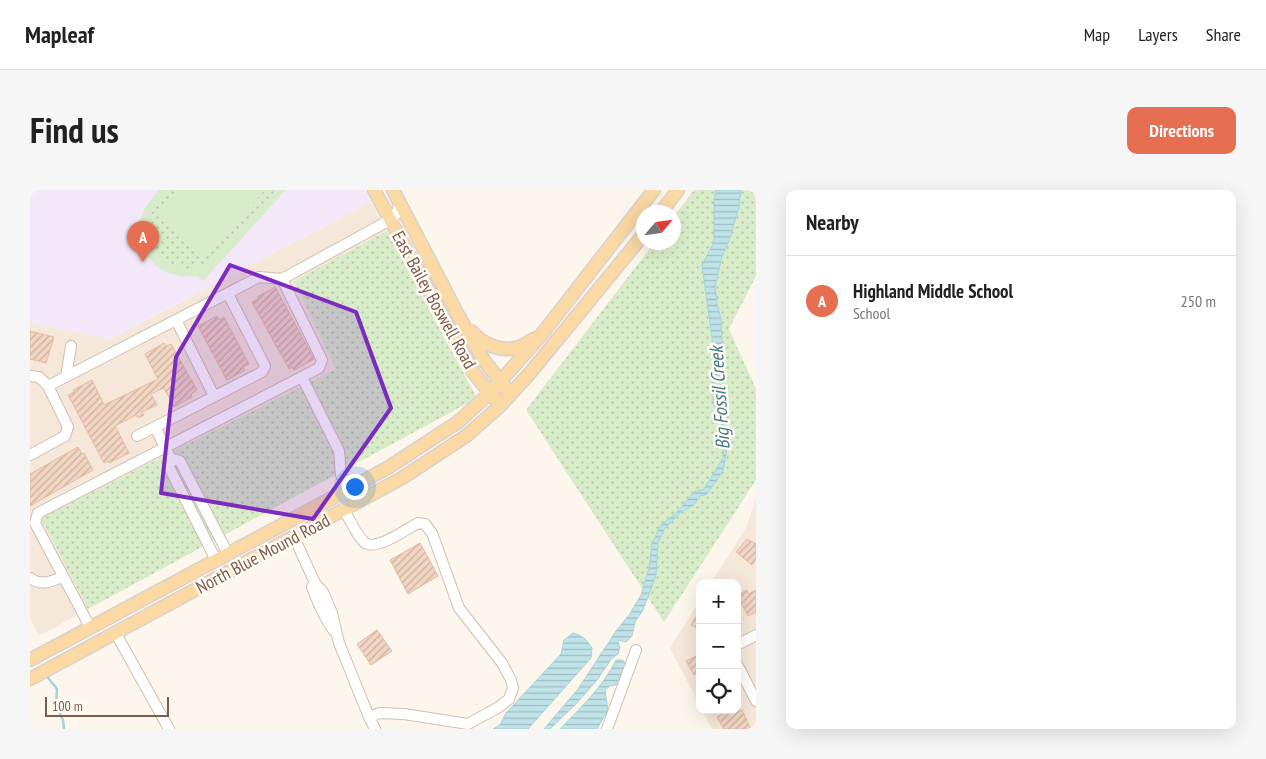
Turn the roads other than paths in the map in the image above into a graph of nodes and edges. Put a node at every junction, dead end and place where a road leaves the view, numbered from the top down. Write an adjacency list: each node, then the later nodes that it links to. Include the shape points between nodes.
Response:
1 (374, 190): 7 (main road, East Bailey Boswell Road)
2 (393, 190): 5 (main road, East Bailey Boswell Road)
3 (654, 190): 13 (main road, North Blue Mound Road)
4 (678, 190): 6 (main road)
5 (400, 204): 7 (street); 11 (main road, East Bailey Boswell Road)
6 (666, 205)
7 (390, 220): 9 (street); 20 (main road, East Bailey Boswell Road, via 473,372)
8 (636, 244): 21 (main road, North Blue Mound Road)
9 (282, 279): 10 (street, via 259,277); 17 (street, via 322,360 319,368)
10 (228, 294): 12 (street); 22 (street, via 265,366 262,372)
11 (458, 315): 13 (main road, North Blue Mound Road, via 478,338 497,348 519,347); 18 (main road, East Bailey Boswell Road)
12 (176, 320): 16 (street); 22 (street)
13 (542, 334): 18 (main road, North Blue Mound Road)
14 (71, 346): 16 (street)
15 (30, 376): 19 (street, via 39,377)
16 (66, 377): 19 (street)
17 (302, 377): 26 (street); 28 (street, via 340,451 341,475)
18 (500, 382): 20 (main road, North Blue Mound Road); 21 (main road, East Bailey Boswell Road)
19 (48, 386): 27 (street, via 68,427 65,436)
20 (490, 393): 23 (main road, East Bailey Boswell Road); 28 (main road, North Blue Mound Road, via 458,422)
21 (511, 394): 23 (main road, North Blue Mound Road)
22 (214, 396): 24 (street)
23 (500, 406): 29 (main road, North Blue Mound Road, via 444,451)
24 (154, 427): 25 (street); 26 (street)
25 (137, 436)
26 (166, 448): 31 (street, via 172,459 180,461); 32 (street, via 38,513 35,523)
27 (30, 454)
28 (349, 489): 31 (main road, North Blue Mound Road)
29 (344, 510): 30 (main road, North Blue Mound Road); 44 (street, via 365,543 372,546 418,523 425,524 432,533 459,608 502,663 513,688 509,699 468,724 404,714 380,713)
30 (294, 537): 34 (main road, North Blue Mound Road); 44 (street, via 315,583 312,587 317,601 336,634)
31 (222, 557): 34 (main road, via 230,559 225,565 167,597); 35 (main road, North Blue Mound Road)
32 (62, 576): 33 (street, via 47,583); 35 (street)
33 (30, 578)
34 (154, 612): 36 (main road, North Blue Mound Road)
35 (90, 628): 40 (main road, North Blue Mound Road)
36 (116, 632): 42 (main road, North Blue Mound Road); 45 (street)
37 (756, 635): 38 (street)
38 (741, 643)
39 (636, 650): 47 (street)
40 (30, 660)
41 (740, 669): 43 (street)
42 (30, 679)
43 (756, 701)
44 (369, 717): 46 (street)
45 (169, 729)
46 (375, 729)
47 (607, 729)

